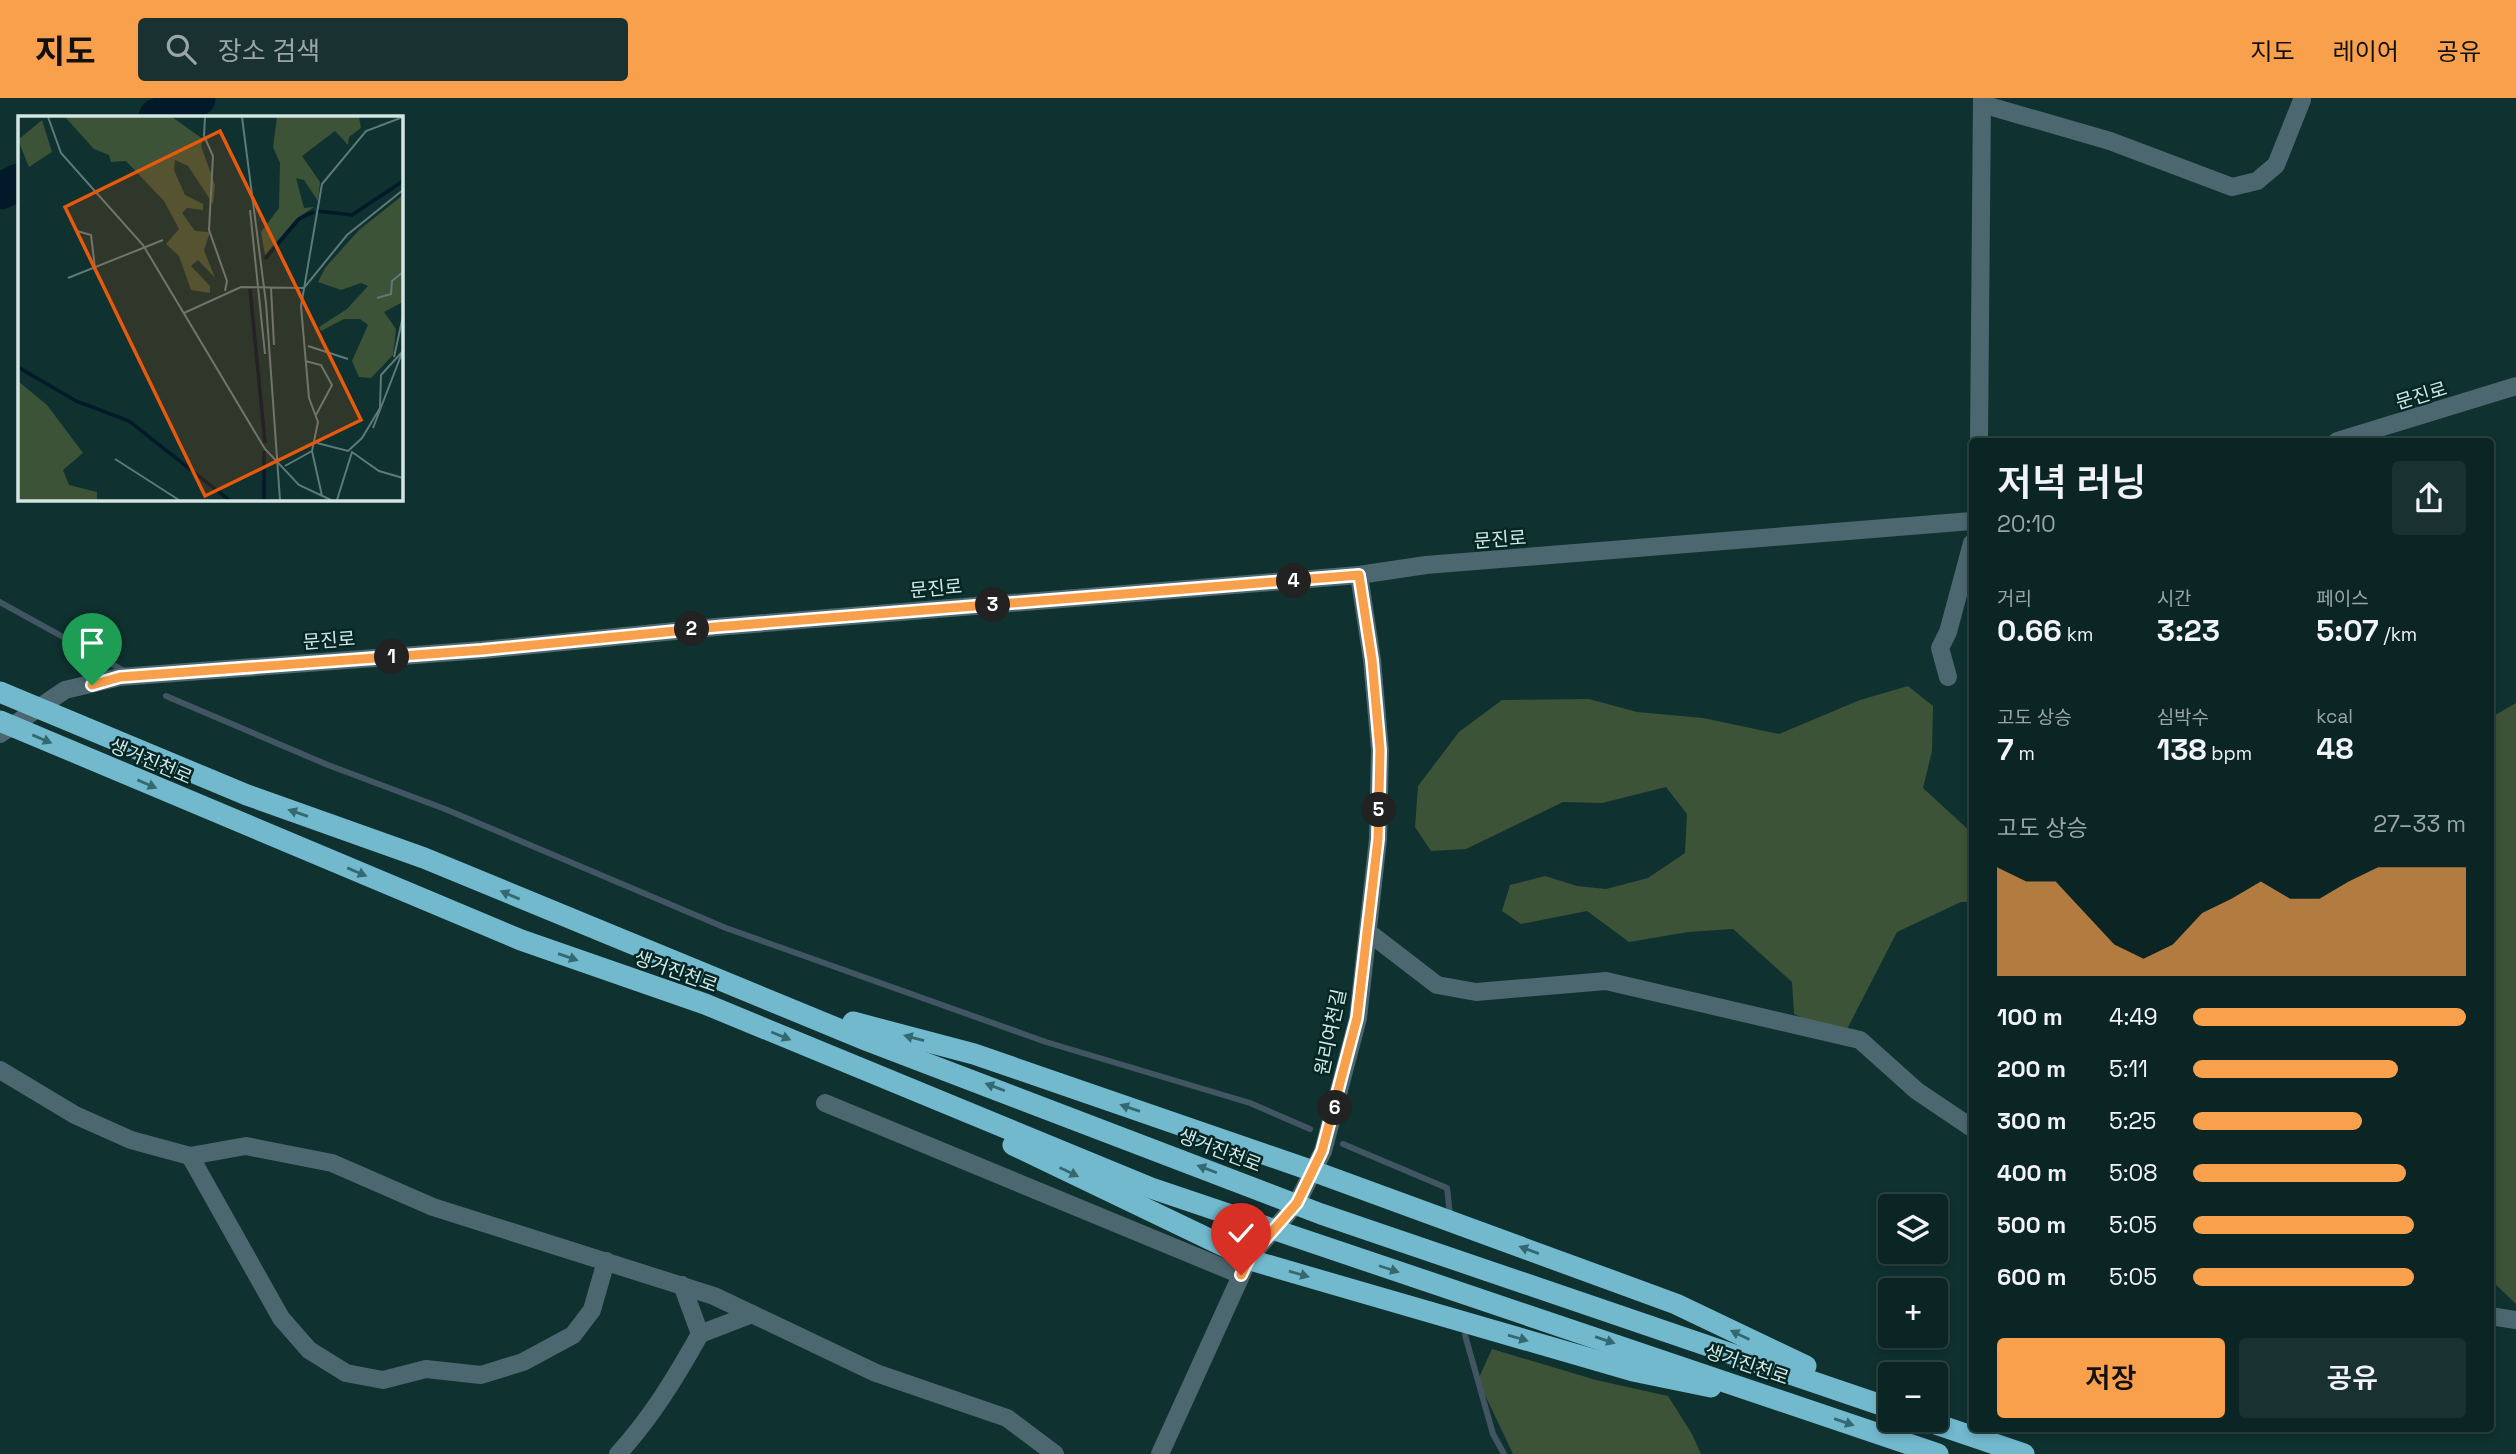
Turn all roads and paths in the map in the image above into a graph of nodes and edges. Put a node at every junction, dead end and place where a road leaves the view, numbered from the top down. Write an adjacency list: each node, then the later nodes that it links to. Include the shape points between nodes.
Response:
1 (2302, 100): 2 (street, via 2276,165 2257,181 2232,187 2110,141)
2 (1982, 101): 4 (street)
3 (2516, 386): 5 (street, 문진로)
4 (1979, 438)
5 (2347, 438)
6 (1969, 521): 8 (street, 문진로, via 1426,565)
7 (1969, 553): 9 (street, via 1940,648)
8 (1359, 575): 12 (street, 문진로, via 120,677 65,690); 13 (street, 원리여천길, via 1380,750 1378,839)
9 (1948, 677)
10 (8, 695): 14 (highway, 생거진천로, one-way to 10, via 424,858 247,795)
11 (0, 721): 15 (highway, 생거진천로, one-way to 15, via 521,940 705,1004)
12 (0, 734)
13 (1368, 932): 18 (street, via 1437,985 1476,992 1606,981 1860,1040 1917,1091); 20 (street, 원리여천길, via 1348,1061)
14 (769, 999): 20 (highway, one-way to 14, via 974,1054); 29 (highway, 생거진천로, one-way to 14, via 1321,1214)
15 (809, 1048): 22 (highway, one-way to 22); 30 (highway, 생거진천로, one-way to 30, via 1151,1188)
16 (0, 1070): 19 (street, via 75,1115 131,1140)
17 (825, 1103): 22 (street)
18 (1969, 1126)
19 (190, 1156): 21 (street, via 246,1146 332,1163 433,1207); 21 (street, via 281,1318 309,1350 346,1373 383,1380 426,1369 481,1375 523,1362 573,1335 592,1310)
20 (1313, 1171): 22 (street, 원리여천길, via 1297,1203); 28 (highway, one-way to 20, via 1676,1304)
21 (606, 1261): 23 (street)
22 (1245, 1266): 30 (highway, one-way to 30, via 1633,1371); 34 (street, 원리여천길)
23 (682, 1285): 24 (street); 27 (street)
24 (752, 1314): 27 (street); 33 (street, via 876,1373 1007,1418)
25 (2494, 1317): 26 (street)
26 (2516, 1320)
27 (700, 1335): 32 (street, via 671,1384)
28 (1878, 1402)
29 (1878, 1404)
30 (1798, 1406): 35 (highway, 생거진천로, one-way to 35)
31 (1948, 1428): 36 (highway)
32 (618, 1454)
33 (1055, 1454)
34 (1160, 1454)
35 (1938, 1454)
36 (2024, 1454)

